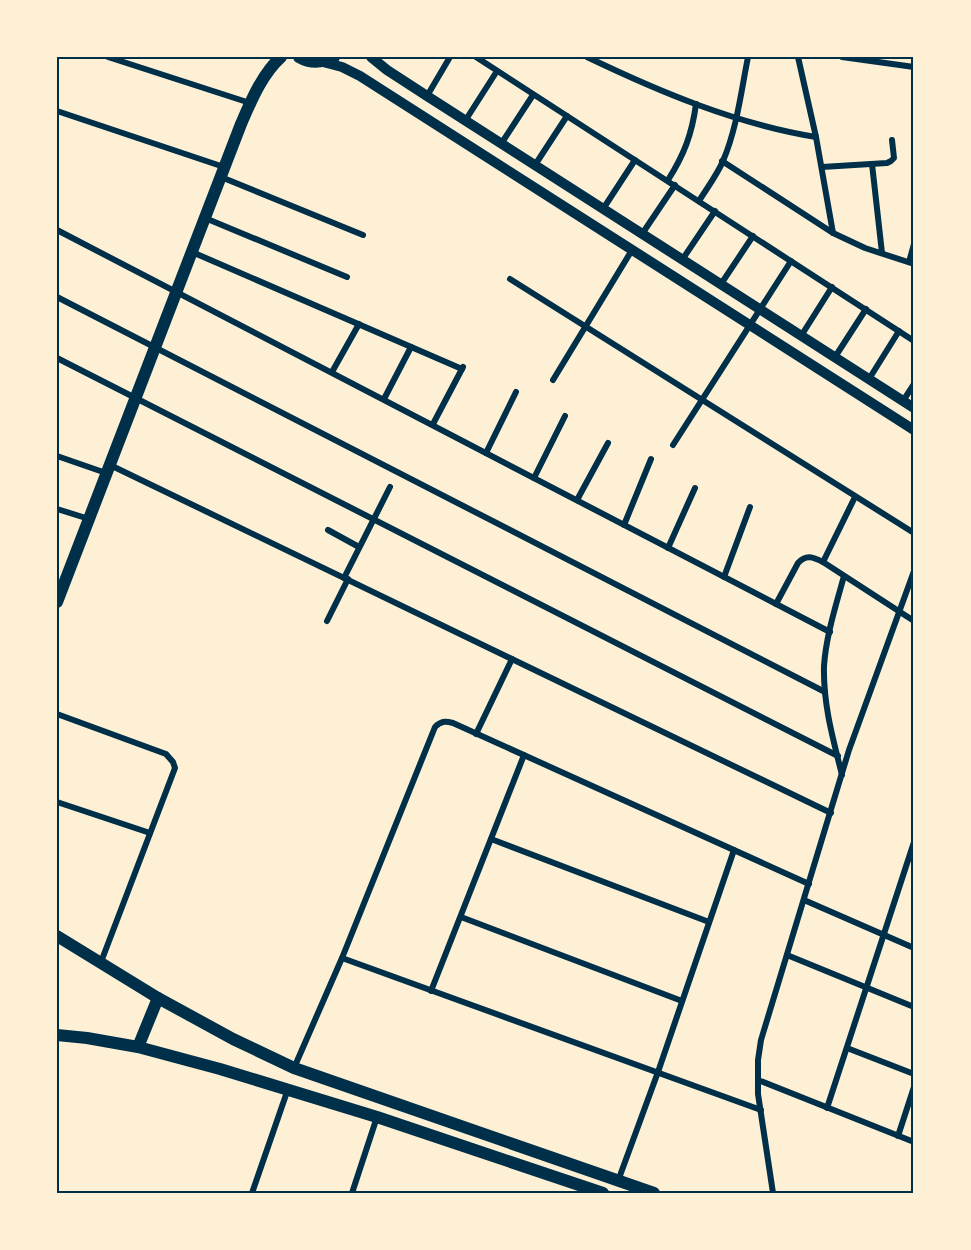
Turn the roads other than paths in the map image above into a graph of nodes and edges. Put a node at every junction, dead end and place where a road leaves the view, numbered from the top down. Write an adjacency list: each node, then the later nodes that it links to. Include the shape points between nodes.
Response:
1 (108, 57): 16 (street)
2 (300, 57): 11 (main road, via 314,62)
3 (371, 57): 15 (street)
4 (450, 57): 15 (street)
5 (476, 57): 13 (street)
6 (587, 57): 17 (street)
7 (748, 57): 20 (street)
8 (798, 57): 22 (street)
9 (842, 57): 12 (street)
10 (274, 58): 16 (main road)
11 (328, 59): 33 (street)
12 (914, 67)
13 (497, 71): 14 (street); 21 (street)
14 (533, 94): 19 (street); 24 (street)
15 (427, 96): 21 (street)
16 (250, 103): 30 (main road)
17 (696, 104): 20 (street); 31 (street, via 687,144)
18 (57, 111): 30 (street)
19 (567, 116): 25 (street); 29 (street)
20 (736, 117): 22 (street); 26 (street)
21 (465, 121): 24 (street)
22 (816, 137): 28 (street)
23 (892, 140): 27 (street, via 894,158)
24 (501, 144): 29 (street)
25 (635, 160): 31 (street); 35 (street)
26 (722, 161): 34 (street); 39 (street)
27 (872, 164): 28 (street); 46 (street)
28 (822, 167): 39 (street)
29 (539, 168): 33 (street); 35 (street)
30 (222, 172): 37 (main road); 41 (street)
31 (668, 180): 32 (street)
32 (675, 185): 34 (street); 40 (street)
33 (532, 187): 44 (street)
34 (699, 201): 36 (street)
35 (603, 209): 40 (street)
36 (715, 211): 42 (street); 47 (street)
37 (205, 218): 45 (main road); 50 (street)
38 (57, 230): 54 (street)
39 (833, 232): 46 (street)
40 (642, 234): 47 (street)
41 (363, 235)
42 (753, 236): 48 (street); 52 (street)
43 (914, 244): 49 (street)
44 (632, 250): 59 (street); 60 (street)
45 (192, 252): 54 (main road); 58 (street)
46 (882, 253): 49 (street)
47 (682, 260): 52 (street)
48 (791, 261): 53 (street); 56 (street)
49 (911, 263)
50 (347, 276)
51 (510, 279): 60 (street)
52 (721, 285): 56 (street)
53 (832, 287): 57 (street); 62 (street)
54 (177, 291): 64 (main road); 68 (street)
55 (57, 297): 64 (street)
56 (760, 309): 59 (street); 62 (street)
57 (866, 309): 61 (street); 66 (street)
58 (358, 324): 65 (street); 68 (street)
59 (750, 326): 75 (street); 80 (street)
60 (585, 327): 70 (street); 75 (street)
61 (899, 331): 63 (street); 69 (street)
62 (801, 336): 66 (street)
63 (914, 341)
64 (155, 347): 73 (main road); 113 (street)
65 (411, 347): 74 (street); 79 (street, via 463,368)
66 (835, 357): 69 (street)
67 (57, 358): 73 (street)
68 (332, 372): 74 (street)
69 (869, 379): 76 (street)
70 (553, 380)
71 (914, 384): 76 (street)
72 (516, 392): 83 (street)
73 (136, 397): 86 (main road); 95 (street)
74 (384, 399): 79 (street)
75 (702, 400): 82 (street); 90 (street)
76 (903, 401): 77 (street)
77 (914, 408)
78 (565, 416): 87 (street)
79 (432, 424): 83 (street)
80 (914, 430)
81 (608, 443): 91 (street)
82 (673, 445)
83 (486, 453): 87 (street)
84 (57, 456): 86 (street)
85 (651, 459): 96 (street)
86 (108, 469): 94 (main road); 105 (street)
87 (534, 478): 91 (street)
88 (390, 487): 95 (street)
89 (695, 488): 100 (street)
90 (855, 496): 98 (street); 101 (street)
91 (577, 500): 96 (street)
92 (750, 507): 104 (street)
93 (57, 509): 94 (street)
94 (89, 519): 106 (main road)
95 (374, 520): 99 (street); 117 (street)
96 (624, 525): 100 (street)
97 (328, 530): 99 (street)
98 (914, 533)
99 (359, 547): 105 (street)
100 (668, 548): 104 (street)
101 (823, 562): 103 (street); 107 (street, via 812,557 802,560)
102 (914, 571): 108 (street)
103 (844, 576): 108 (street); 111 (street)
104 (724, 577): 107 (street)
105 (346, 578): 109 (street); 112 (street)
106 (57, 602)
107 (776, 604): 111 (street)
108 (899, 612): 110 (street); 118 (street)
109 (327, 621)
110 (914, 621)
111 (830, 632): 113 (street, via 824,664)
112 (512, 659): 115 (street); 120 (street)
113 (825, 692): 117 (street)
114 (57, 714): 121 (street, via 170,758 175,768)
115 (476, 734): 116 (street); 133 (street, via 446,721 435,727)
116 (524, 755): 122 (street); 124 (street)
117 (838, 756): 118 (street)
118 (842, 775): 120 (street)
119 (57, 802): 121 (street)
120 (831, 813): 125 (street)
121 (150, 833): 134 (street)
122 (491, 839): 127 (street); 128 (street)
123 (914, 842): 129 (street)
124 (734, 850): 125 (street); 128 (street)
125 (809, 884): 126 (street)
126 (804, 900): 129 (street); 132 (street)
127 (460, 917): 136 (street); 138 (street)
128 (709, 922): 138 (street)
129 (884, 935): 131 (street); 135 (street)
130 (57, 936): 134 (main road)
131 (914, 948)
132 (787, 955): 135 (street); 146 (street, via 761,1040)
133 (342, 958): 136 (street); 143 (street)
134 (100, 963): 137 (main road)
135 (867, 988): 139 (street); 142 (street)
136 (431, 991): 144 (street)
137 (158, 998): 141 (main road); 143 (main road)
138 (682, 1001): 144 (street)
139 (914, 1007)
140 (57, 1035): 141 (main road)
141 (138, 1047): 148 (main road)
142 (847, 1048): 145 (street); 149 (street)
143 (294, 1068): 154 (main road)
144 (658, 1072): 150 (street); 156 (street)
145 (914, 1074)
146 (758, 1080): 149 (street); 150 (street)
147 (914, 1087): 152 (street)
148 (288, 1089): 151 (main road); 157 (street)
149 (827, 1108): 152 (street)
150 (761, 1110): 161 (street)
151 (377, 1117): 155 (main road); 158 (street)
152 (898, 1136): 153 (street)
153 (914, 1142)
154 (525, 1149): 155 (main road); 156 (main road)
155 (520, 1165): 159 (main road)
156 (618, 1181): 160 (main road)
157 (252, 1193)
158 (352, 1193)
159 (603, 1193)
160 (654, 1193)
161 (773, 1193)

